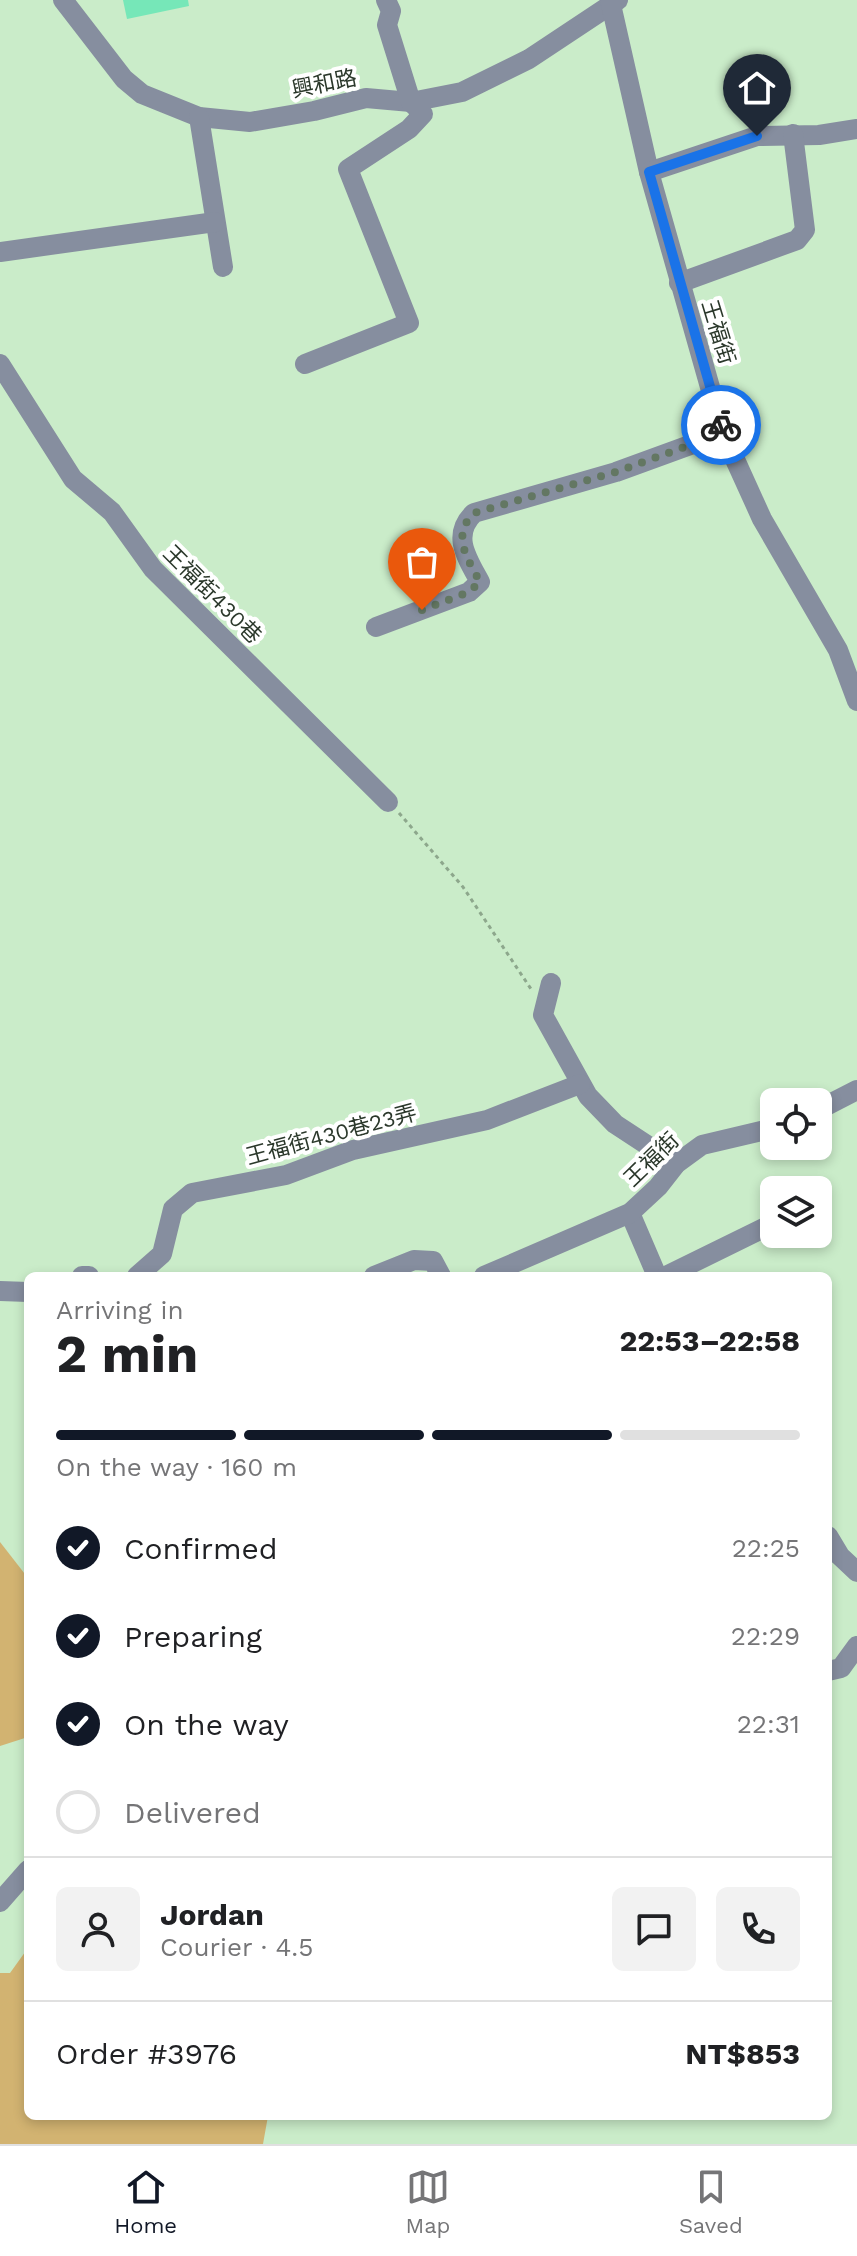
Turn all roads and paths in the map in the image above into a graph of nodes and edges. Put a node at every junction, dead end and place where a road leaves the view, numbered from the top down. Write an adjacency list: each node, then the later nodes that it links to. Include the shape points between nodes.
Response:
1 (63, 0): 5 (street, 興和路, via 124,79 142,94)
2 (386, 0): 4 (street, via 391,11 387,25)
3 (613, 2): 4 (street, 興和路, via 529,59 462,92); 8 (street, 王福街)
4 (411, 102): 5 (street, 興和路, via 366,98 250,122); 14 (street, via 423,114 409,129 348,169 409,323)
5 (199, 117): 9 (street)
6 (857, 129): 7 (street)
7 (793, 134): 8 (street, via 757,136); 12 (street, via 805,230 797,240)
8 (649, 172): 12 (street, 王福街)
9 (215, 222): 10 (street); 11 (street)
10 (0, 252)
11 (223, 267)
12 (679, 283): 15 (street, 王福街)
13 (0, 364): 18 (street, 王福街430巷, via 73,479 112,512 153,569)
14 (305, 364)
15 (723, 433): 16 (street, via 616,472 474,513 461,531 464,552 480,582 469,592); 17 (street, 王福街, via 762,519 838,650)
16 (376, 627)
17 (857, 701)
18 (388, 802): 20 (path, via 463,887)
19 (551, 983): 20 (street)
20 (544, 1008): 21 (street, via 546,1024)
21 (580, 1084): 25 (street, via 615,1124); 28 (street, 王福街430巷23弄, via 487,1120 353,1150 286,1175 192,1193 173,1209 162,1254)
22 (856, 1091): 23 (street)
23 (832, 1103)
24 (760, 1131): 25 (street, 王福街, via 702,1145)
25 (676, 1164): 26 (street, 王福街)
26 (630, 1213): 31 (street); 32 (street, 王福街)
27 (760, 1229): 33 (street)
28 (142, 1272)
29 (384, 1272): 30 (street, via 414,1260 433,1261)
30 (439, 1272)
31 (493, 1272)
32 (655, 1272)
33 (673, 1272)
34 (0, 1291): 35 (street)
35 (24, 1292)
36 (834, 1559): 37 (street)
37 (857, 1572)
38 (857, 1646): 39 (street, via 841,1668)
39 (832, 1670)
40 (24, 1875): 41 (street)
41 (0, 1902)

